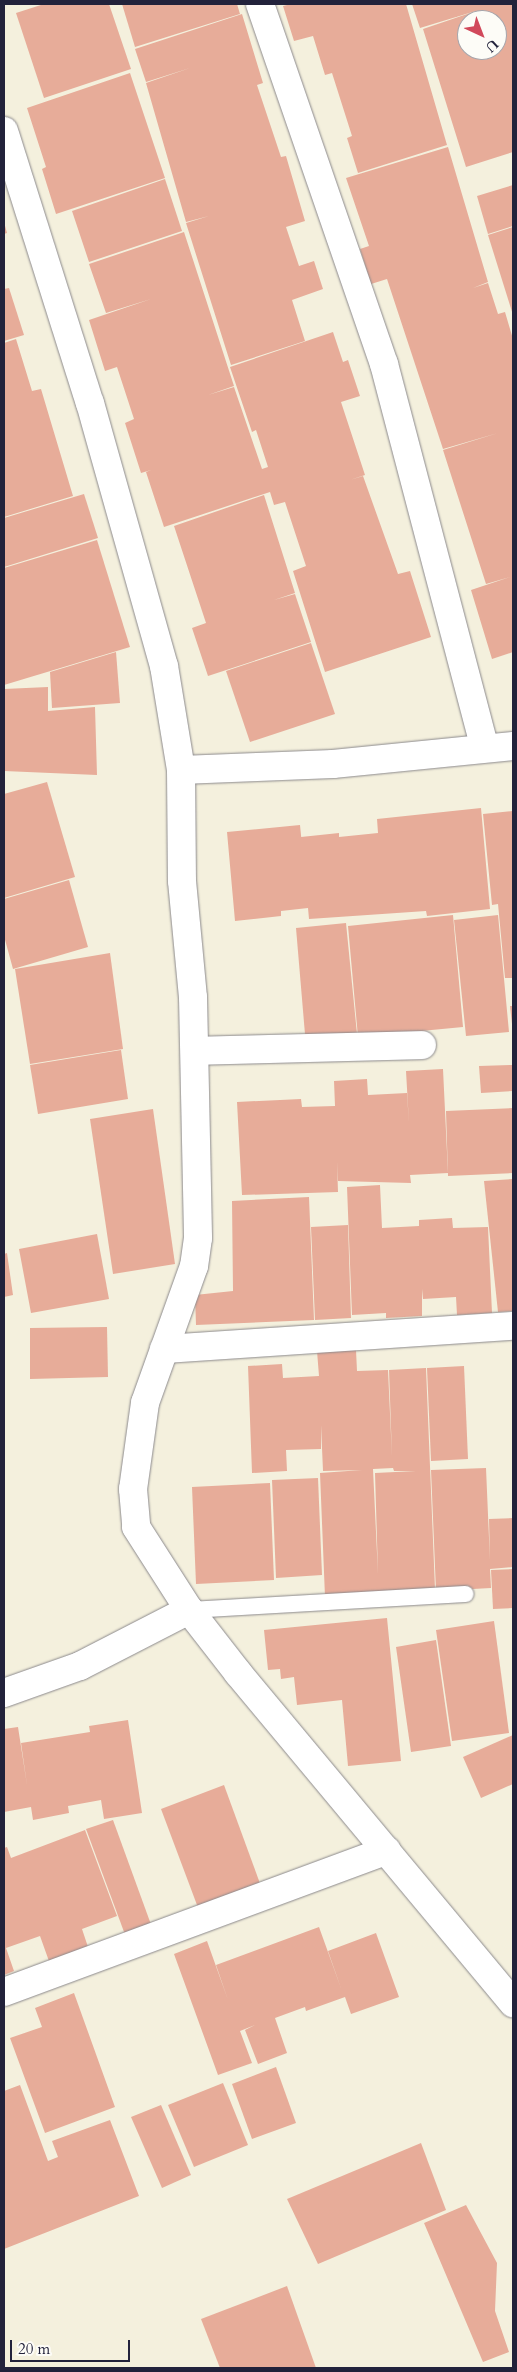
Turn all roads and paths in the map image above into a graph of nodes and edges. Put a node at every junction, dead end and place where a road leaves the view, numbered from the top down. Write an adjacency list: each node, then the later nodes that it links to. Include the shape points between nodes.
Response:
1 (260, 4): 4 (street, via 384,364)
2 (4, 131): 5 (street, via 90,403 162,657)
3 (513, 746): 4 (street)
4 (485, 748): 5 (street, via 333,764)
5 (181, 770): 7 (street, via 182,881)
6 (422, 1045): 7 (street)
7 (195, 1050): 9 (street, via 198,1238 194,1266)
8 (513, 1326): 9 (street)
9 (164, 1349): 11 (street, via 145,1403 134,1511 136,1527)
10 (466, 1594): 11 (lane)
11 (189, 1610): 12 (street, via 80,1666); 13 (street)
12 (4, 1693)
13 (386, 1850): 14 (street); 15 (street)
14 (4, 1992)
15 (513, 2003)

